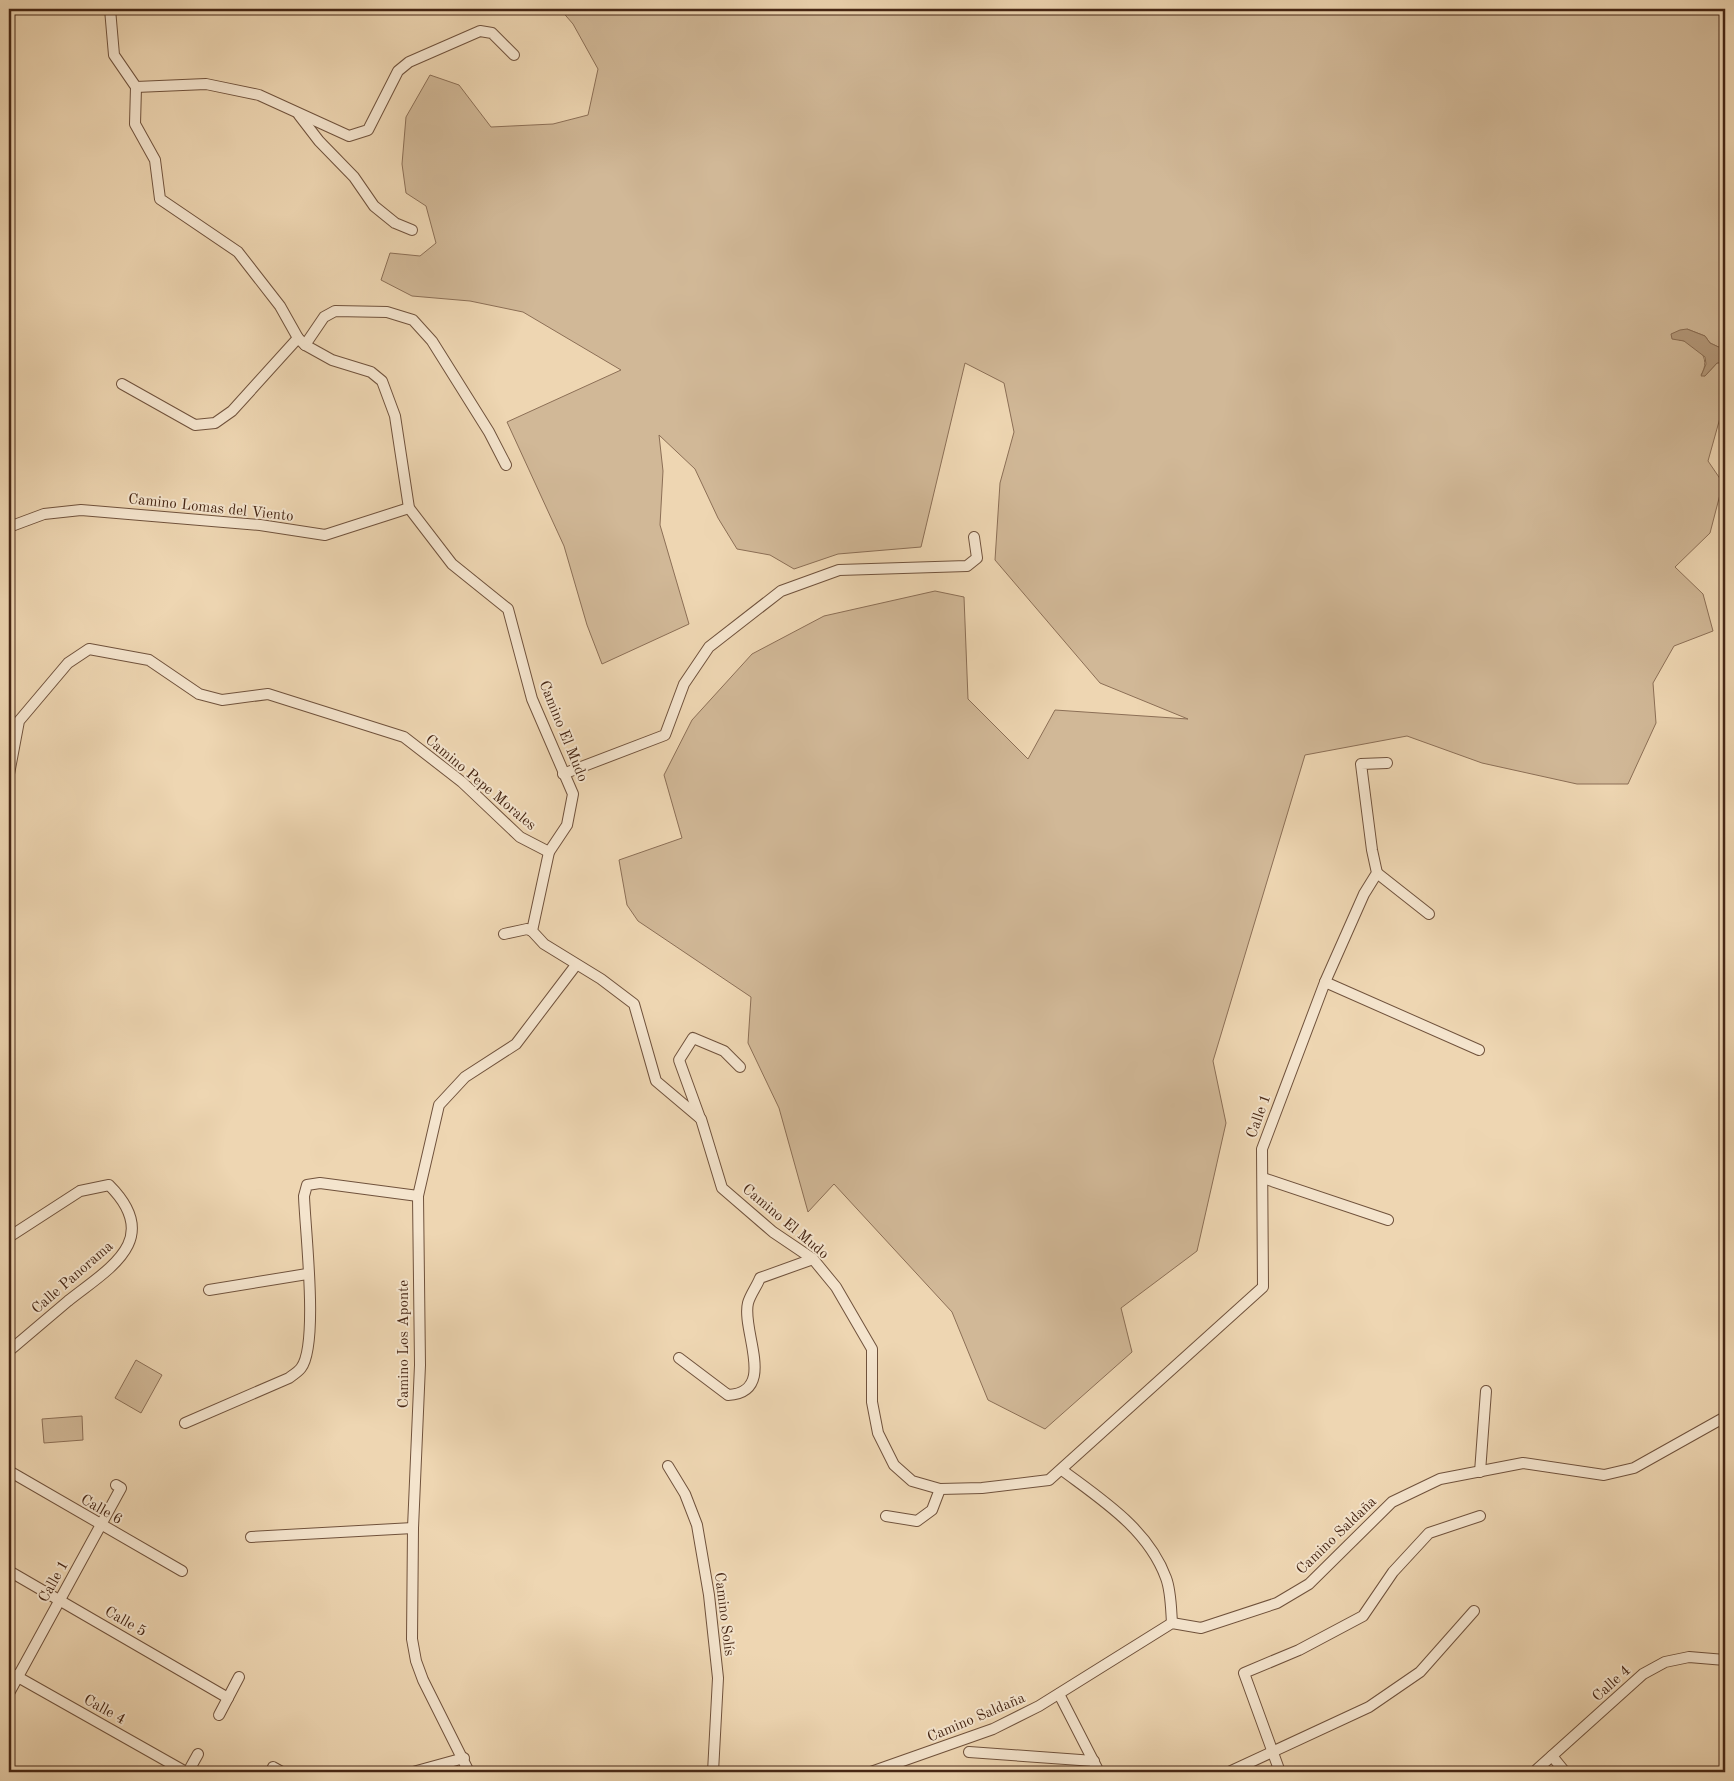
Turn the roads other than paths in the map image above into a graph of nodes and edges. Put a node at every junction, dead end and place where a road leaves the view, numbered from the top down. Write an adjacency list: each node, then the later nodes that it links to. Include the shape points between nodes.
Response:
1 (110, 9): 3 (street, via 114,55)
2 (514, 55): 4 (street, via 492,33 480,31 409,62 398,71 368,130 358,135 349,136)
3 (136, 87): 4 (street, via 206,84 259,95); 6 (street, via 134,124 155,160 160,199 238,252 280,306)
4 (298, 114): 5 (street, via 354,177 374,206 395,223)
5 (412, 230)
6 (301, 342): 7 (street, via 232,411 215,423 195,425); 8 (street, via 324,317 335,311 387,312 413,320 432,341); 9 (street, Camino El Mudo, via 332,360 372,372 382,381 395,416)
7 (122, 384)
8 (506, 465)
9 (409, 508): 10 (street, Camino Lomas del Viento, via 325,535 260,525 81,510 44,514); 14 (street, Camino El Mudo, via 452,564 508,609 532,699)
10 (9, 527)
11 (974, 537): 14 (street, via 978,558 967,566 840,570 780,591 709,647 684,684 665,734)
12 (1388, 764): 16 (street, via 1361,764)
13 (9, 774): 15 (street, Camino Pepe Morales, via 19,721 68,663 89,649 149,660 199,694 222,700 268,694 404,737 462,782 520,837)
14 (563, 774): 15 (street, Camino El Mudo, via 573,794 567,825)
15 (549, 852): 18 (street, Camino El Mudo)
16 (1377, 873): 17 (street); 21 (street, Calle 1, via 1364,894)
17 (1429, 914)
18 (532, 931): 19 (street, via 527,929); 20 (street, via 544,944)
19 (504, 934)
20 (576, 965): 24 (street, via 634,1004 656,1081); 26 (street, Camino Los Aponte, via 516,1044 465,1077 440,1105)
21 (1325, 982): 22 (street); 25 (street, Calle 1, via 1262,1149)
22 (1479, 1050)
23 (740, 1067): 24 (street, Camino El Mudo, via 724,1051 693,1038 679,1060)
24 (701, 1119): 29 (street, Camino El Mudo, via 722,1188 773,1232)
25 (1263, 1178): 27 (street); 38 (street, Calle 1, via 1263,1287)
26 (418, 1196): 30 (street, via 320,1182 307,1185 304,1196); 46 (street, Camino Los Aponte, via 420,1365)
27 (1388, 1220)
28 (9, 1237): 32 (street, Calle Panorama, via 80,1191 110,1186 123,1199 131,1220 132,1235 121,1259)
29 (813, 1259): 33 (street, via 760,1278 748,1304 755,1370 751,1387 741,1395 728,1395); 42 (street, Camino El Mudo, via 836,1287 872,1350 875,1418 878,1433 894,1465 912,1481)
30 (307, 1274): 31 (street); 36 (street, via 310,1319 308,1352 302,1368 290,1378)
31 (209, 1290)
32 (9, 1351)
33 (679, 1358)
34 (1486, 1391): 40 (street)
35 (1725, 1416): 40 (street, Camino Saldaña, via 1663,1454 1619,1472 1604,1475 1523,1463)
36 (185, 1423)
37 (668, 1466): 71 (street, Camino Solís, via 685,1494 697,1525 709,1595 718,1678)
38 (1062, 1470): 42 (street, Camino El Mudo, via 1049,1480 1030,1484); 52 (street, via 1110,1506 1151,1545 1167,1579)
39 (9, 1471): 45 (street, Calle 6)
40 (1480, 1472): 52 (street, Camino Saldaña, via 1440,1479 1392,1502 1309,1584 1278,1603 1201,1628)
41 (116, 1485): 45 (street, Calle 1, via 121,1488)
42 (940, 1489): 43 (street, via 932,1510 917,1521)
43 (886, 1516)
44 (1480, 1516): 62 (street, via 1429,1533 1393,1572 1363,1616 1299,1650 1244,1673)
45 (101, 1525): 49 (street, Calle 6); 50 (street, Calle 1)
46 (413, 1528): 47 (street); 64 (street, Camino Los Aponte, via 412,1639 416,1661)
47 (251, 1537)
48 (9, 1571): 50 (street, Calle 5)
49 (182, 1571)
50 (60, 1600): 54 (street, Calle 1); 58 (street, Calle 5)
51 (1474, 1611): 62 (street, via 1420,1672 1369,1707)
52 (1172, 1623): 57 (street, Camino Saldaña)
53 (1725, 1660): 63 (street, Calle 4, via 1688,1657 1665,1662 1643,1674)
54 (13, 1675): 56 (street, Calle 1); 66 (street, Calle 4)
55 (239, 1677): 58 (street)
56 (9, 1693)
57 (1059, 1694): 65 (street); 72 (street, Camino Saldaña, via 993,1729)
58 (228, 1698): 59 (street)
59 (219, 1715)
60 (969, 1752): 65 (street)
61 (198, 1754): 66 (street)
62 (1273, 1754): 74 (street); 75 (street)
63 (1552, 1756): 76 (street, Calle 4); 77 (street)
64 (464, 1758): 69 (street); 70 (street, Camino Los Aponte)
65 (1094, 1761): 73 (street)
66 (187, 1772)
67 (270, 1772): 68 (street, via 273,1767)
68 (282, 1772)
69 (413, 1772)
70 (469, 1772)
71 (713, 1772)
72 (871, 1772)
73 (1099, 1772)
74 (1229, 1772)
75 (1280, 1772)
76 (1534, 1772)
77 (1565, 1772)

